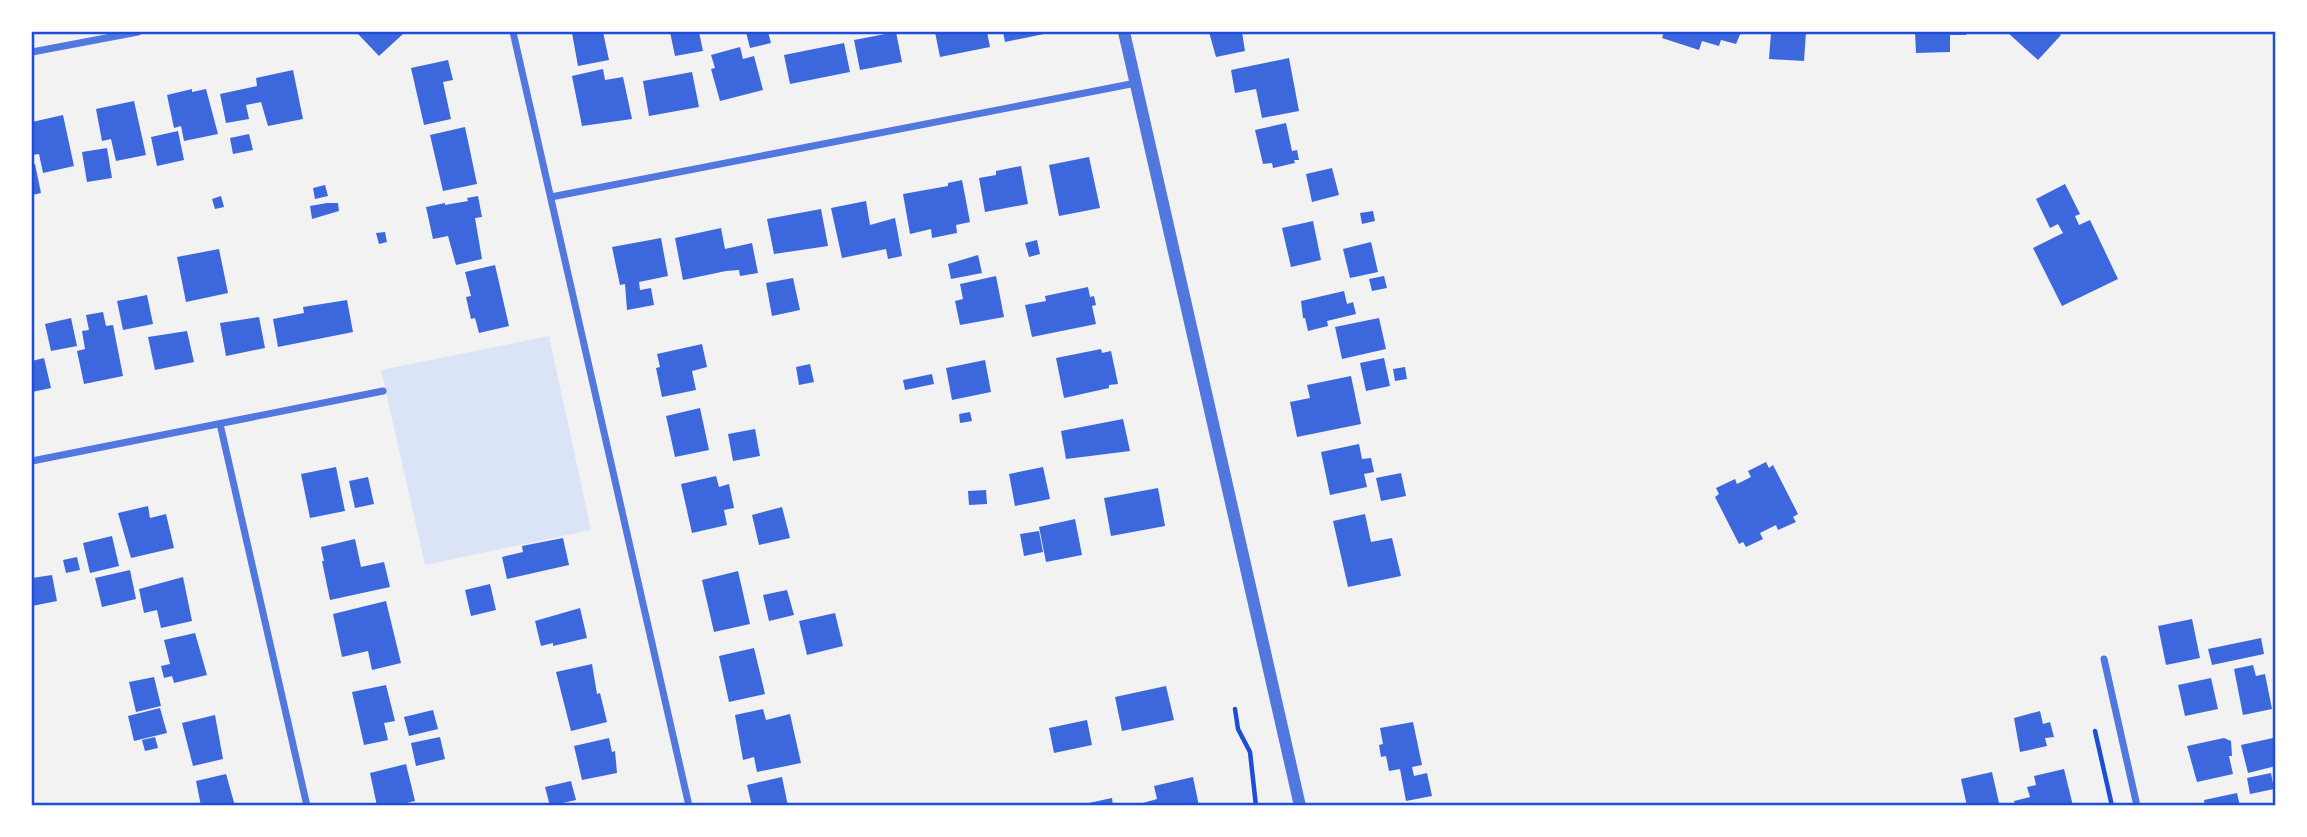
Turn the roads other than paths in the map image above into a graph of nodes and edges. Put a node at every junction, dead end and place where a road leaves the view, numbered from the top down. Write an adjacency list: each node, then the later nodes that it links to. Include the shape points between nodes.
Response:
1 (138, 32): 4 (street)
2 (513, 32): 6 (street)
3 (1124, 32): 5 (street)
4 (32, 52)
5 (1136, 83): 6 (street); 13 (street)
6 (551, 197): 12 (street)
7 (383, 391): 8 (street)
8 (220, 424): 9 (street); 11 (street)
9 (32, 461)
10 (2104, 659): 14 (street)
11 (307, 806)
12 (689, 806)
13 (1300, 806)
14 (2137, 806)

